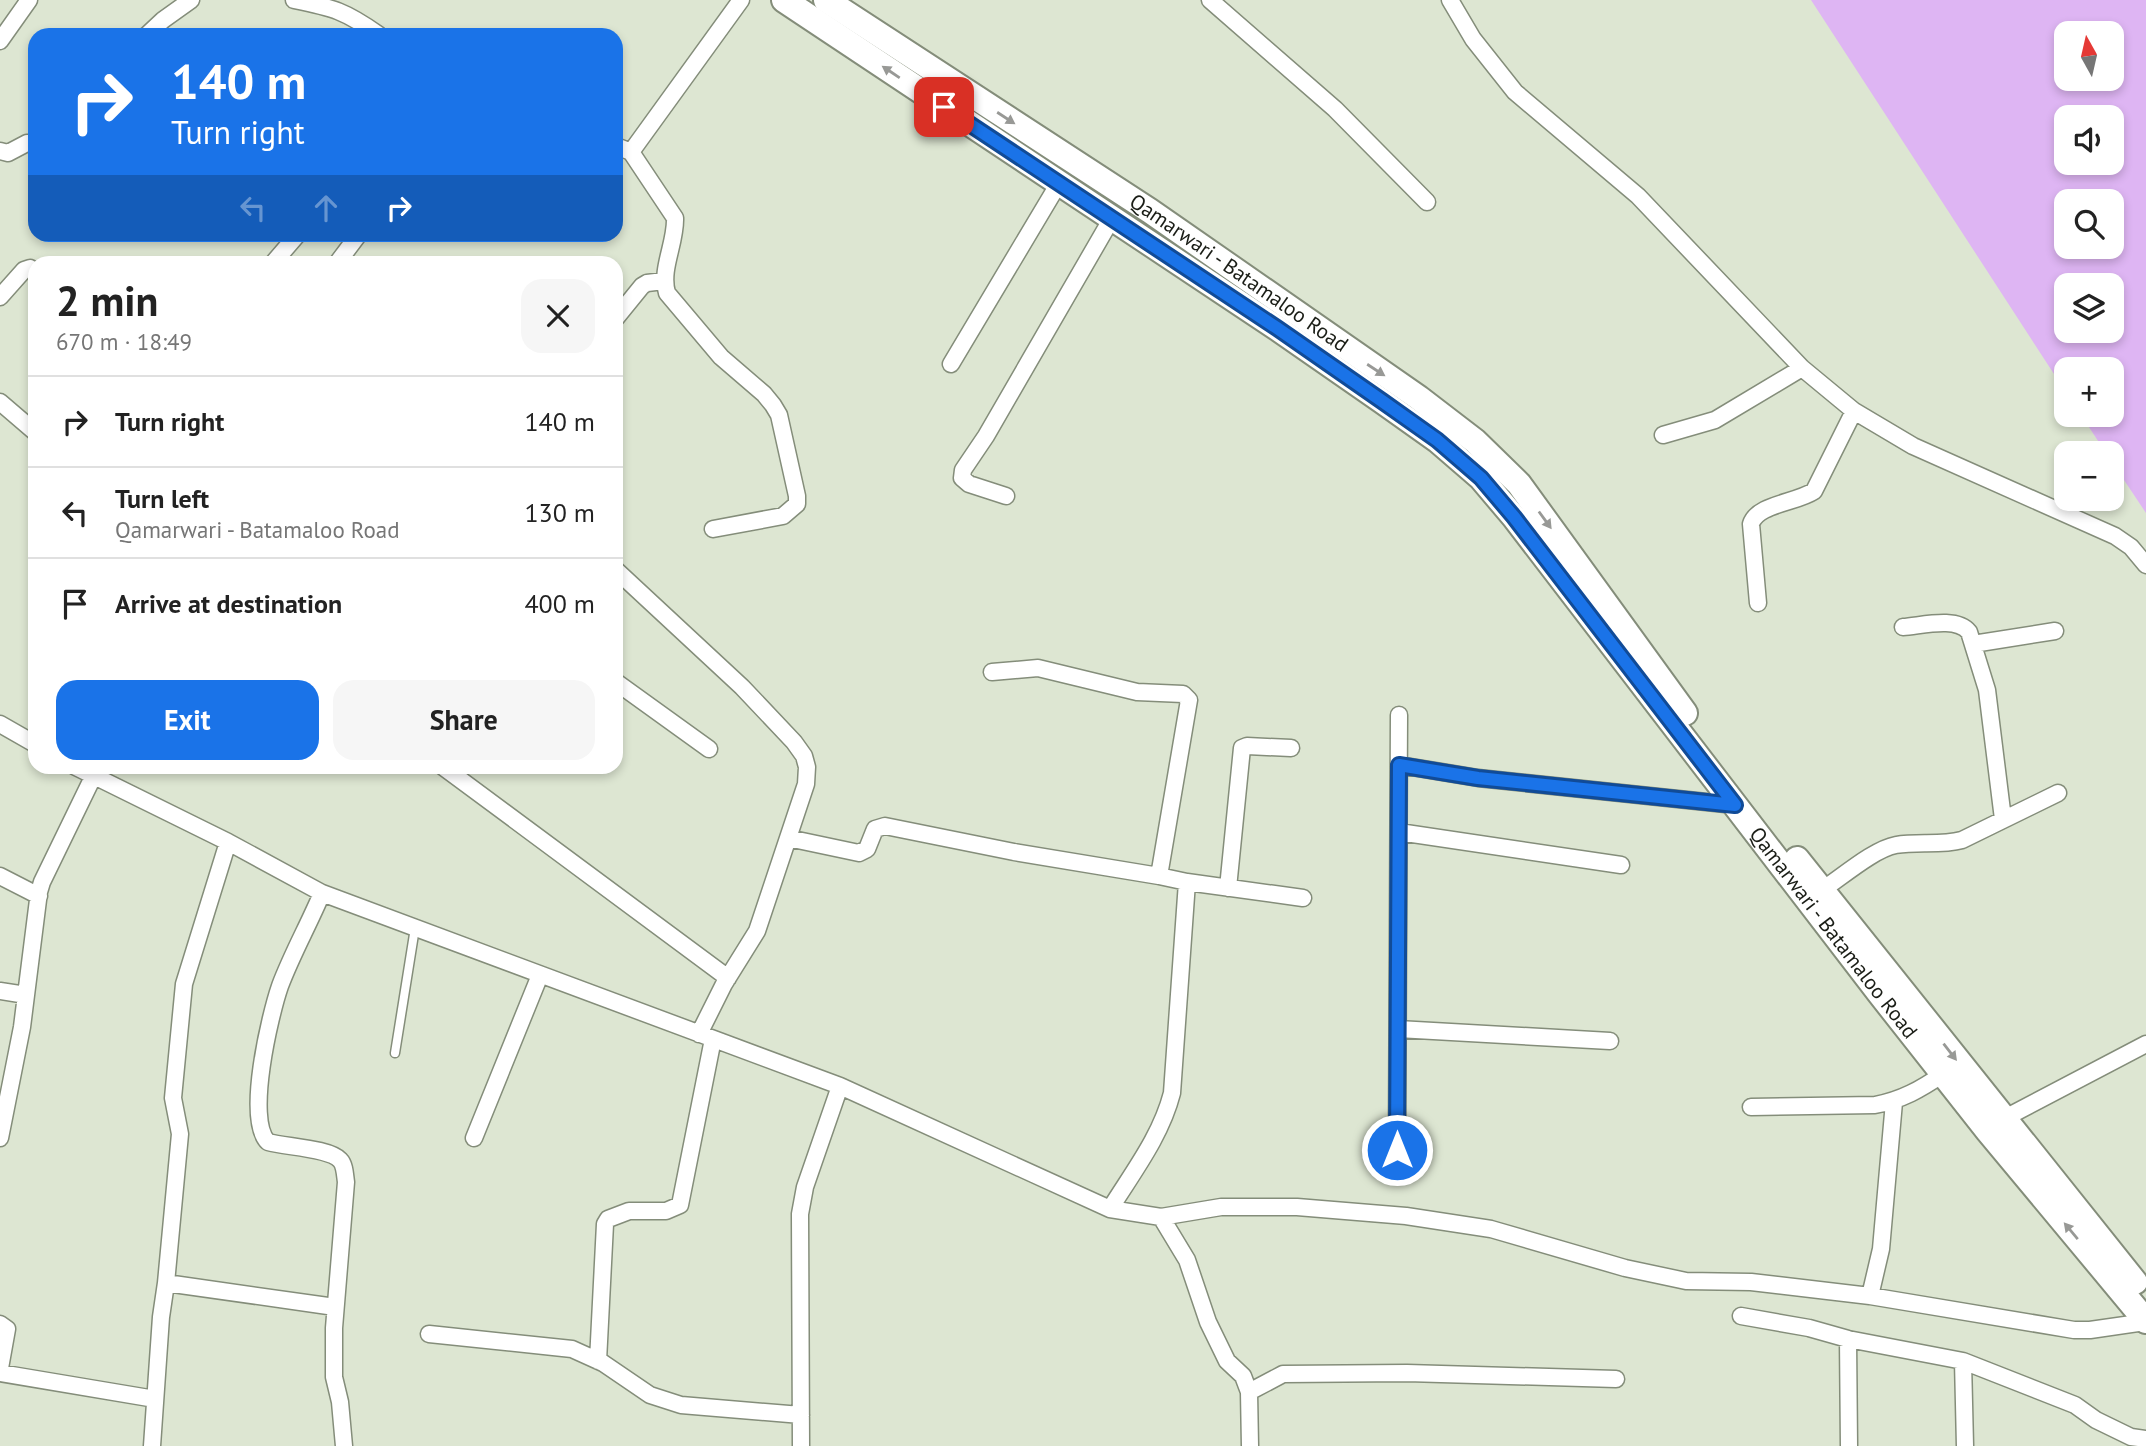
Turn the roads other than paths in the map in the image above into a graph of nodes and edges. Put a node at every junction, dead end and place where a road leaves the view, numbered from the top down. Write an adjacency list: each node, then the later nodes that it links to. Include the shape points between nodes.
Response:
1 (29, 0): 11 (street)
2 (191, 0): 9 (street)
3 (294, 0): 10 (street, via 329,6)
4 (741, 0): 13 (street)
5 (784, 0): 15 (main road, Qamarwari - Batamaloo Road, one-way to 5)
6 (826, 0): 60 (main road, Qamarwari - Batamaloo Road, one-way to 60, via 1150,211 1475,442 1519,484 1704,740)
7 (1210, 0): 16 (street, via 1335,109)
8 (1450, 0): 25 (street, via 1473,39 1515,92 1638,196)
9 (154, 28)
10 (369, 28)
11 (0, 41)
12 (28, 144): 14 (street, via 8,153)
13 (623, 149): 21 (street, via 675,218)
14 (0, 151)
15 (1059, 183): 17 (main road, Qamarwari - Batamaloo Road); 24 (street)
16 (1427, 202)
17 (1112, 218): 30 (street, via 963,470 962,478 970,484); 50 (main road, Qamarwari - Batamaloo Road, via 1382,401 1481,478)
18 (291, 242): 19 (street)
19 (279, 256)
20 (28, 269): 22 (street)
21 (664, 282): 23 (street, via 642,286); 31 (street, via 667,293 721,357 773,405 797,496 797,504 783,516)
22 (0, 298)
23 (623, 309)
24 (951, 364)
25 (1802, 368): 27 (street); 29 (street, via 1715,420)
26 (0, 402): 28 (street)
27 (1854, 411): 32 (street, via 1913,446 2115,536); 34 (street, via 1814,491 1765,509 1752,520)
28 (28, 426)
29 (1663, 435)
30 (1006, 496)
31 (713, 529)
32 (2146, 565)
33 (623, 577): 53 (street, via 741,687 804,756 806,784)
34 (1758, 603)
35 (1903, 627): 37 (street, via 1956,623 1965,627)
36 (2055, 631): 37 (street)
37 (1973, 644): 51 (street, via 1987,690)
38 (992, 672): 57 (street, via 1038,667 1137,692 1187,696 1189,708)
39 (623, 687): 44 (street)
40 (1399, 715): 45 (street)
41 (0, 724): 42 (street)
42 (28, 740)
43 (1291, 748): 59 (street, via 1242,748)
44 (709, 749)
45 (1399, 765): 50 (street, via 1478,778); 52 (street)
46 (88, 774): 48 (street)
47 (453, 774): 66 (street)
48 (93, 777): 54 (street); 62 (street)
49 (2058, 793): 51 (street)
50 (1735, 805): 74 (main road, Qamarwari - Batamaloo Road)
51 (2003, 819): 60 (street, via 1953,842 1885,848)
52 (1399, 832): 55 (street); 69 (street)
53 (788, 838): 57 (street, via 859,853 867,849 875,829 885,826); 66 (street, via 757,931)
54 (228, 842): 61 (street); 84 (street, via 184,984 173,1098 180,1134)
55 (1621, 865)
56 (0, 876): 62 (street)
57 (1159, 876): 58 (street)
58 (1187, 882): 59 (street); 82 (street, via 1172,1093 1152,1142)
59 (1228, 888): 63 (street)
60 (1822, 890): 78 (main road, Qamarwari - Batamaloo Road, one-way to 78)
61 (323, 893): 64 (street); 87 (street, via 280,987 257,1104 263,1138 268,1142 329,1154 342,1164 346,1182)
62 (39, 895): 68 (street)
63 (1303, 898)
64 (415, 928): 65 (street); 73 (lane)
65 (540, 975): 70 (street); 80 (street)
66 (728, 978): 70 (street)
67 (0, 991): 68 (street)
68 (26, 995): 79 (street)
69 (1398, 1029): 71 (street); 81 (street)
70 (706, 1037): 75 (street); 93 (street, via 681,1205 666,1211 629,1211 605,1224)
71 (1610, 1041)
72 (2146, 1044): 78 (street)
73 (395, 1053)
74 (1943, 1074): 76 (street); 89 (main road, Qamarwari - Batamaloo Road, one-way to 74)
75 (840, 1086): 82 (street); 99 (street, via 804,1187 800,1214)
76 (1894, 1102): 77 (street); 85 (street, via 1881,1249)
77 (1751, 1107)
78 (2003, 1119): 86 (main road, Qamarwari - Batamaloo Road)
79 (0, 1138)
80 (474, 1138)
81 (1397, 1150)
82 (1110, 1209): 83 (street)
83 (1161, 1217): 85 (street, via 1221,1207 1297,1207 1406,1216 1490,1230 1686,1281 1751,1282); 97 (street, via 1188,1260 1208,1322 1227,1360 1243,1376)
84 (166, 1283): 87 (street); 98 (street)
85 (1870, 1296): 89 (street, via 2074,1330)
86 (2146, 1296)
87 (335, 1307): 102 (street, via 334,1377)
88 (1741, 1316): 92 (street)
89 (2146, 1322)
90 (0, 1324): 95 (street, via 7,1329)
91 (429, 1334): 93 (street, via 572,1349)
92 (1848, 1339): 94 (street); 105 (street)
93 (598, 1361): 99 (street, via 650,1395 681,1405)
94 (1964, 1361): 100 (street, via 2075,1405 2096,1420); 106 (street)
95 (0, 1371): 98 (street)
96 (1616, 1379): 97 (street, via 1283,1374)
97 (1249, 1392): 104 (street)
98 (155, 1399): 101 (street)
99 (801, 1415): 103 (street)
100 (2146, 1440)
101 (152, 1446)
102 (344, 1446)
103 (802, 1446)
104 (1250, 1446)
105 (1849, 1446)
106 (1965, 1446)

